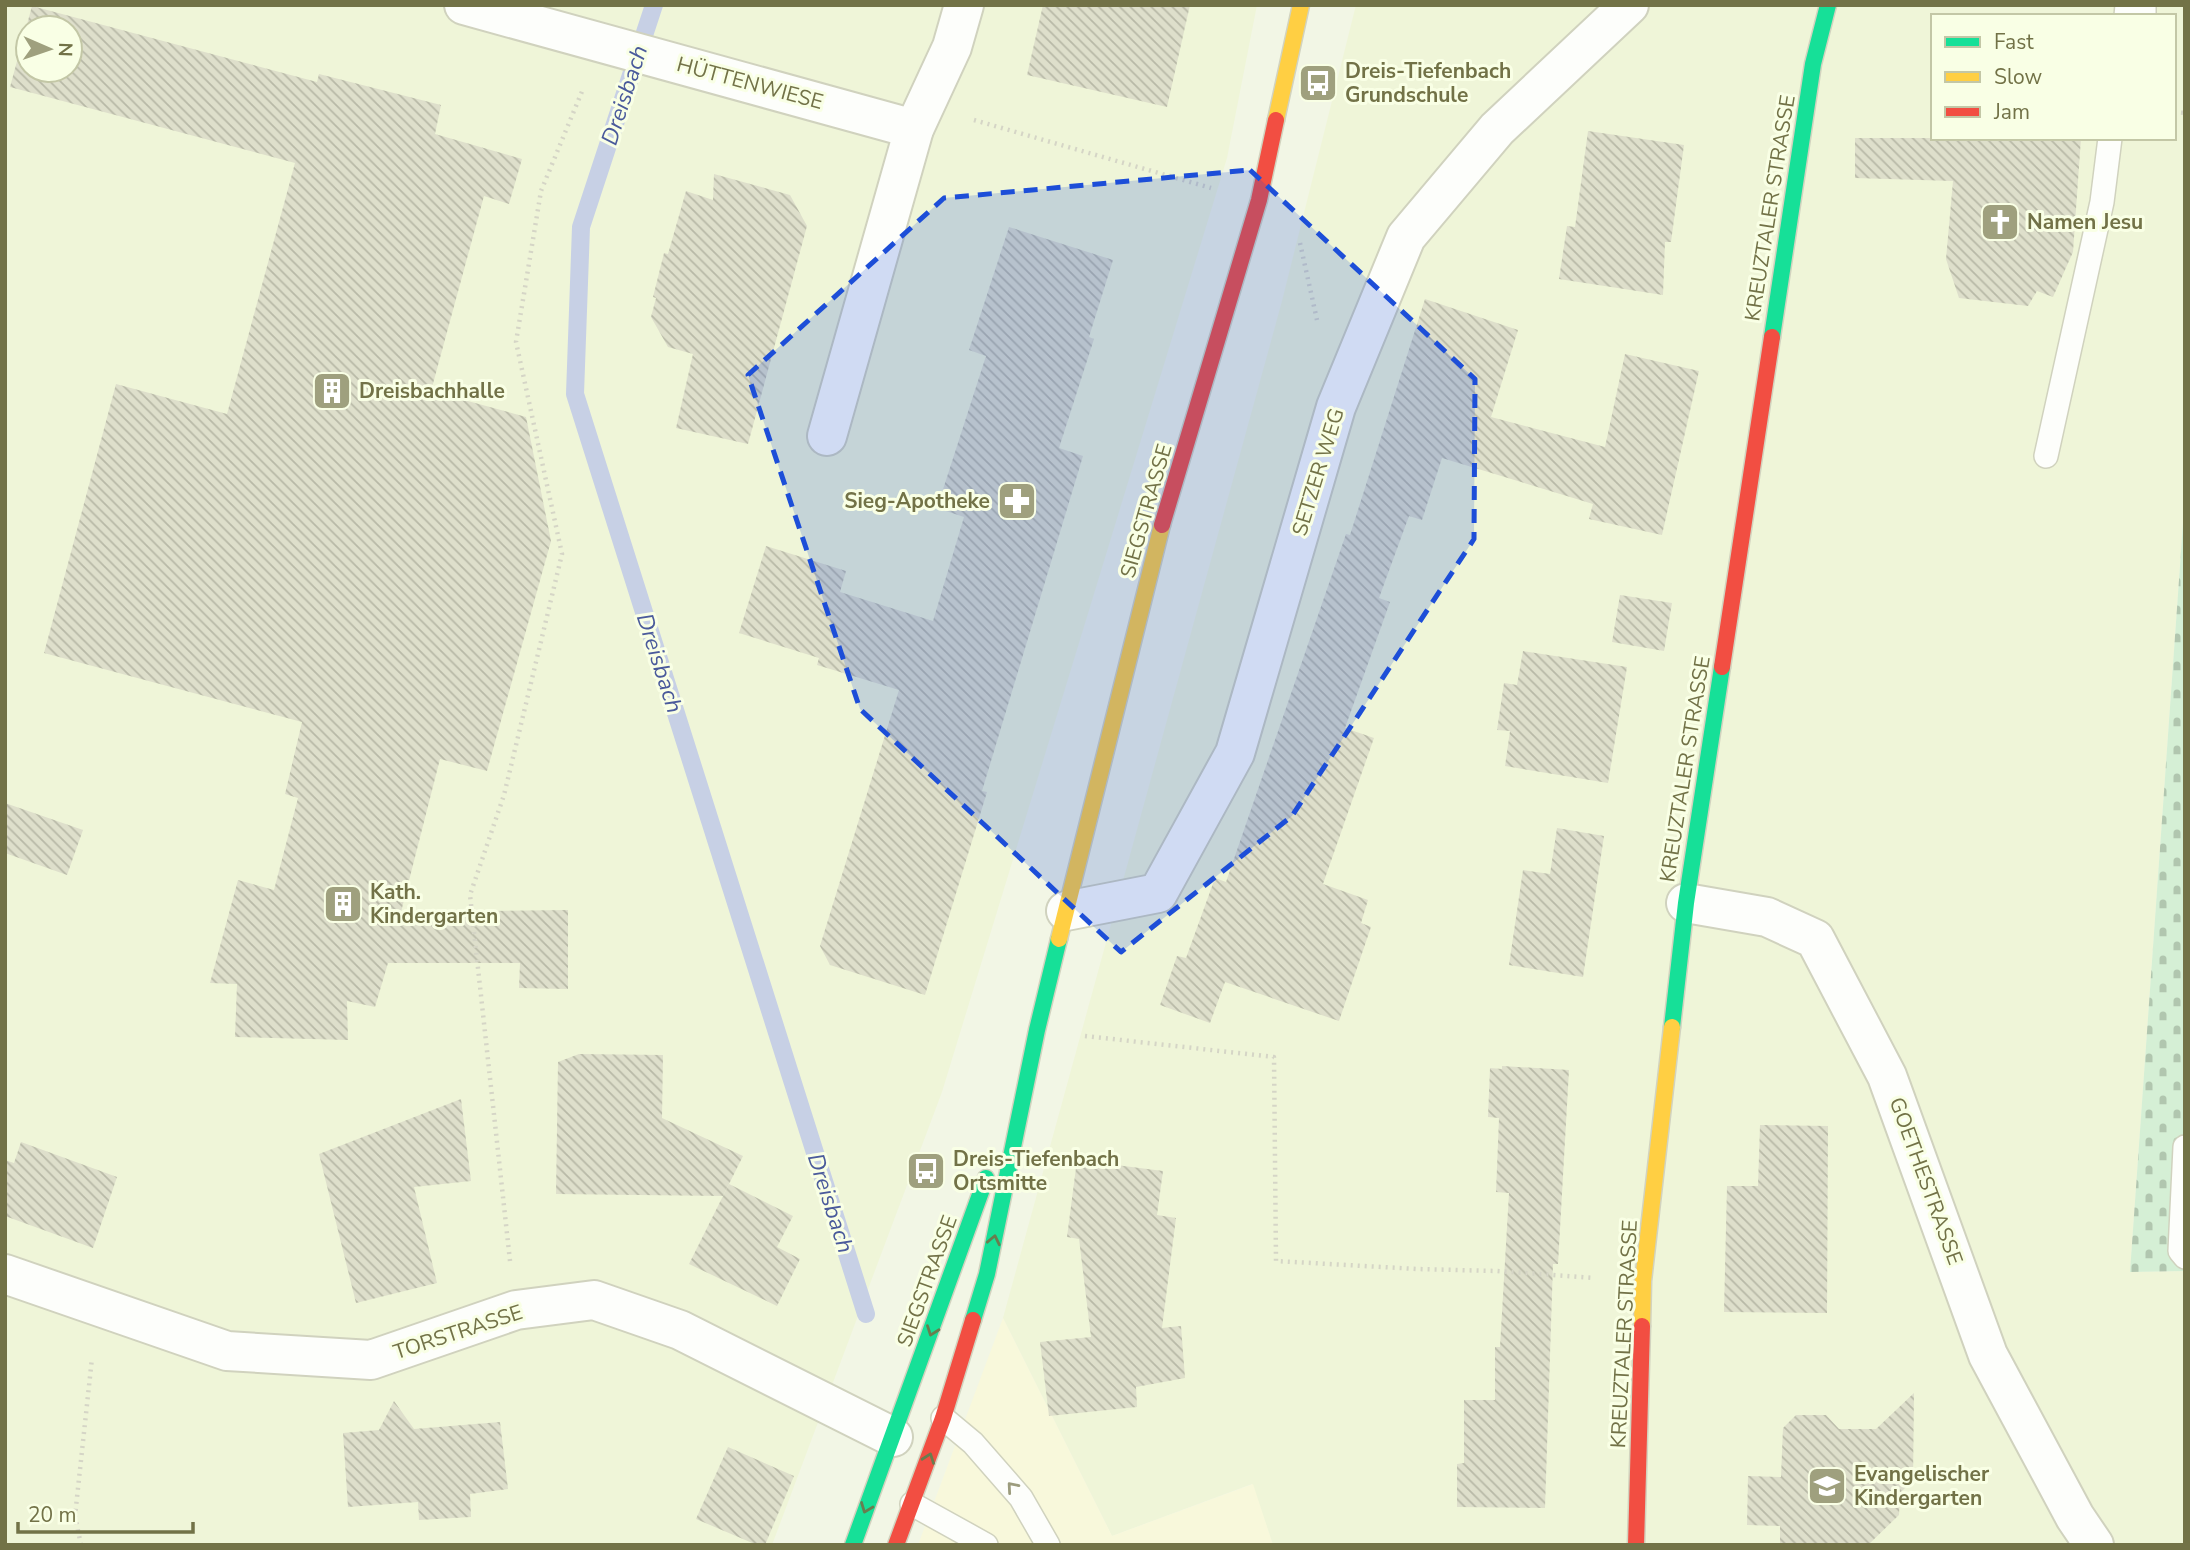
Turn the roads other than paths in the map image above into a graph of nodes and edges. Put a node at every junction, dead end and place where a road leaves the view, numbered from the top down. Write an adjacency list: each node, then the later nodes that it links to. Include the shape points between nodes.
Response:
1 (464, 5): 6 (street, HÜTTENWIESE)
2 (964, 5): 6 (street, via 952,47)
3 (1301, 5): 11 (main road, SIEGSTRASSE, via 1259,200 1158,539)
4 (1828, 5): 10 (main road, KREUZTALER STRASSE, via 1813,64)
5 (1618, 11): 11 (street, SETZER WEG, via 1497,129 1406,237 1336,407 1236,752 1158,894)
6 (914, 129): 8 (street)
7 (2110, 140): 9 (lane, via 2102,202)
8 (827, 436)
9 (2046, 456)
10 (1686, 903): 23 (main road, KREUZTALER STRASSE, via 1643,1281); 24 (street, GOETHESTRASSE, via 1767,917 1815,939 1887,1076 1988,1355 2075,1517)
11 (1066, 911): 12 (main road, SIEGSTRASSE)
12 (1037, 1030): 16 (main road, SIEGSTRASSE, one-way to 12, via 987,1274); 17 (main road, SIEGSTRASSE, one-way to 17)
13 (2185, 1147): 14 (lane, via 2180,1251)
14 (2185, 1257)
15 (5, 1274): 17 (street, TORSTRASSE, via 227,1351 371,1360 516,1310 594,1300 680,1330)
16 (943, 1418): 18 (main road, SIEGSTRASSE, one-way to 16); 22 (lane, one-way to 16, via 1021,1498 973,1443)
17 (893, 1437): 19 (main road, SIEGSTRASSE, one-way to 19)
18 (912, 1504): 20 (main road, SIEGSTRASSE); 21 (lane)
19 (853, 1545)
20 (895, 1545)
21 (986, 1545)
22 (1048, 1545)
23 (1636, 1545)
24 (2095, 1545)

